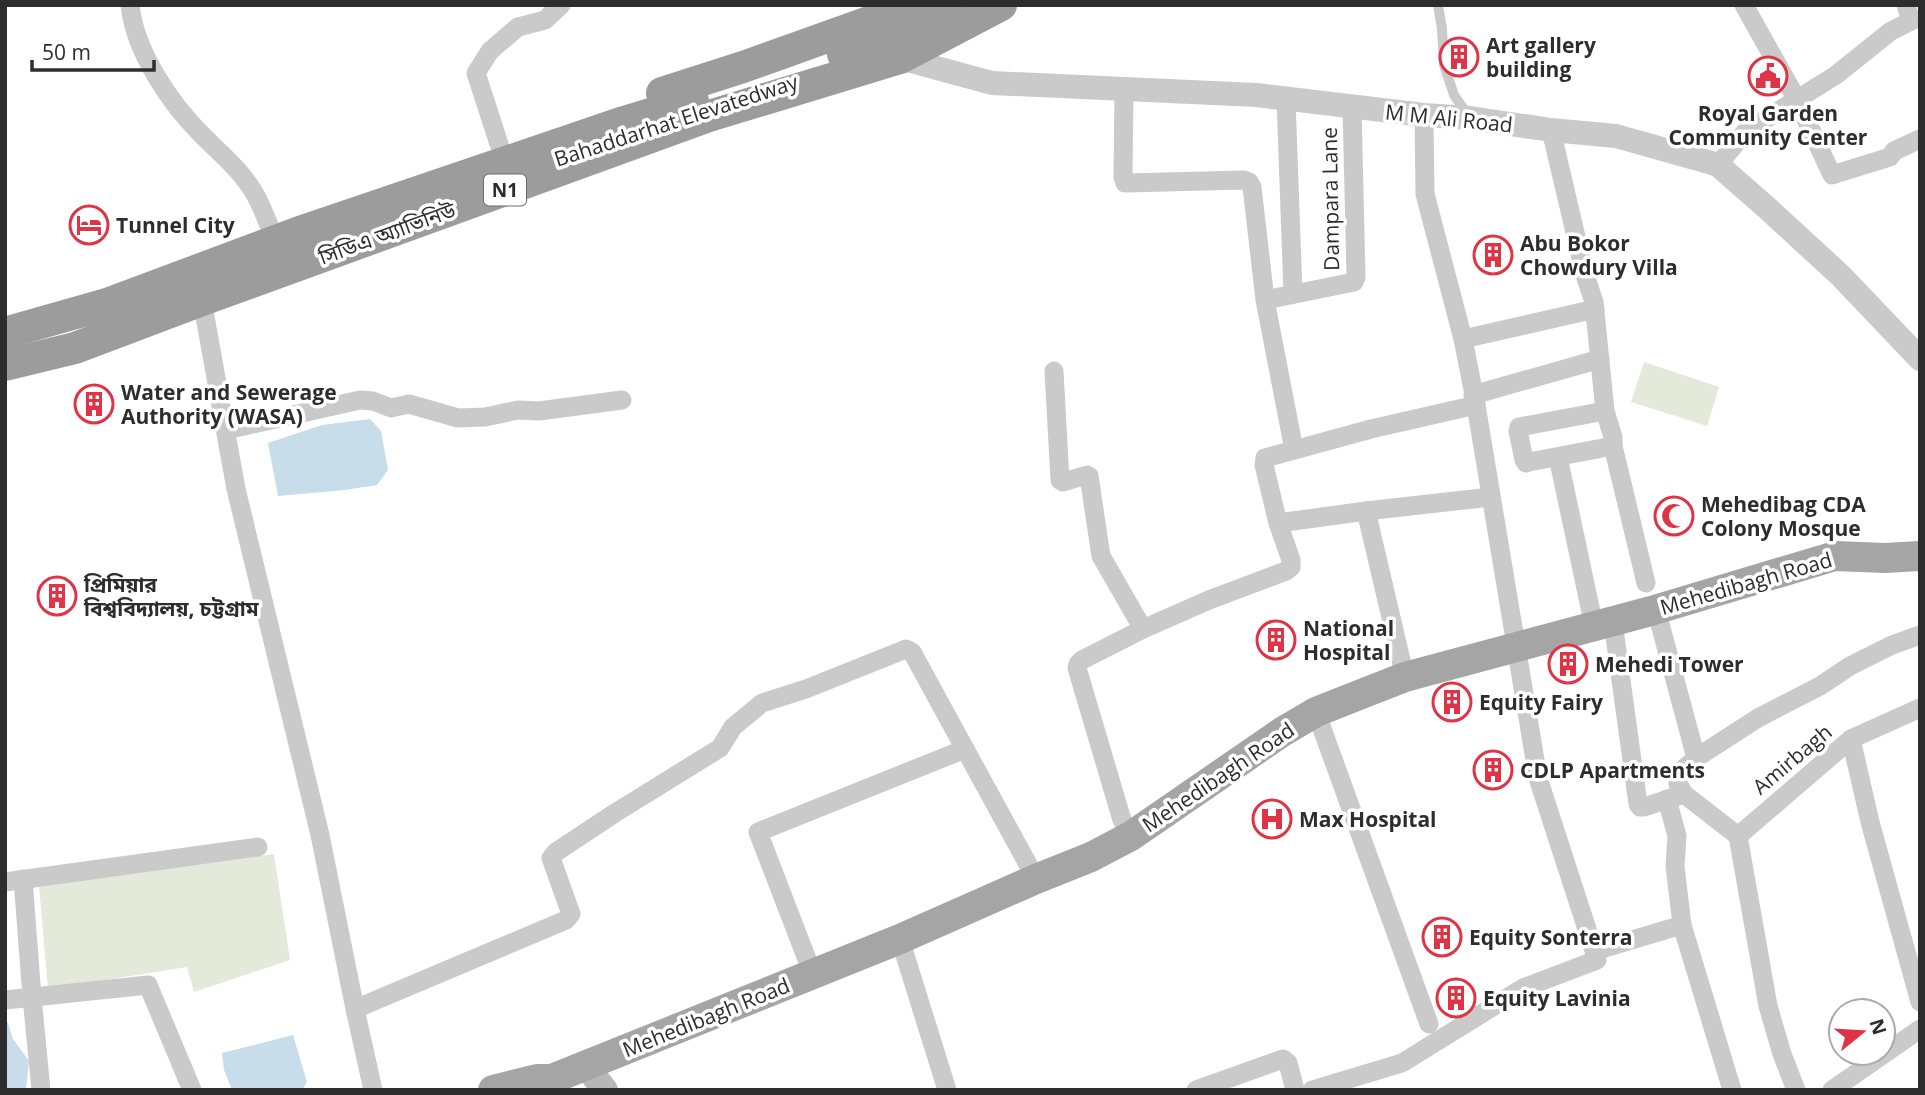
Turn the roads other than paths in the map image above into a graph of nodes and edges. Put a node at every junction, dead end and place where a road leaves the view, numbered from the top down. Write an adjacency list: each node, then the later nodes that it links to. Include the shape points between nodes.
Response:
1 (130, 5): 22 (street, via 150,66 177,107 232,163 256,195)
2 (561, 5): 20 (street, via 545,20 518,27 491,51 476,73)
3 (916, 5): 20 (highway, N1, via 743,67)
4 (957, 5): 28 (highway, Bahaddarhat Elevatedway, via 876,44 624,122 298,233 107,304)
5 (985, 5): 24 (highway, Bahaddarhat Elevatedway, via 873,59 628,132 315,243)
6 (1001, 5): 11 (highway, সিডিএ অ্যাভিনিউ / N1)
7 (1021, 5): 11 (highway)
8 (1438, 5): 17 (lane, via 1444,65 1454,95)
9 (1744, 5): 13 (street)
10 (1906, 5): 13 (street, via 1911,21)
11 (906, 60): 12 (street, M M Ali Road, via 992,83); 24 (highway, সিডিএ অ্যাভিনিউ / N1, via 709,116 241,286)
12 (1124, 89): 14 (street, M M Ali Road); 25 (street, via 1125,183 1249,182)
13 (1796, 98): 19 (street, via 1832,175 1890,157); 21 (street, via 1745,132)
14 (1286, 99): 15 (street, M M Ali Road); 23 (street)
15 (1352, 107): 16 (street, M M Ali Road); 23 (street, Dampara Lane, via 1356,277 1354,282)
16 (1424, 115): 17 (street, M M Ali Road); 29 (street, via 1425,194)
17 (1470, 118): 18 (street, M M Ali Road)
18 (1551, 130): 21 (street, M M Ali Road, via 1616,136); 26 (street)
19 (1920, 139)
20 (499, 144): 22 (highway, N1)
21 (1718, 165): 30 (street, M M Ali Road, via 1841,276)
22 (269, 225): 27 (highway, N1, via 63,301)
23 (1293, 294): 25 (street, Dampara Lane)
24 (188, 298): 32 (highway, সিডিএ অ্যাভিনিউ / N1, via 75,348); 37 (street)
25 (1265, 300): 39 (street)
26 (1595, 309): 29 (street); 31 (street)
27 (5, 316)
28 (5, 333)
29 (1463, 339): 35 (street)
30 (1919, 356)
31 (1600, 359): 35 (street); 36 (street)
32 (7, 365)
33 (1054, 371): 49 (street, via 1060,480 1089,476 1101,556)
34 (622, 400): 37 (street, via 458,418 409,404 391,408 360,400)
35 (1475, 400): 39 (street); 41 (street)
36 (1605, 411): 38 (street); 40 (street, via 1519,427 1526,463)
37 (226, 430): 71 (street, via 236,489 320,835)
38 (1613, 446): 40 (street); 47 (street)
39 (1294, 450): 43 (street, via 1265,458)
40 (1558, 457): 48 (street)
41 (1491, 497): 42 (street); 51 (street)
42 (1366, 511): 43 (street); 52 (street)
43 (1278, 523): 49 (street, via 1291,560 1286,571)
44 (1920, 539): 45 (main road)
45 (1835, 555): 46 (main road, Mehedibagh Road); 47 (main road, Mehedibagh Road)
46 (1920, 556)
47 (1651, 596): 48 (main road, Mehedibagh Road); 57 (street)
48 (1604, 624): 51 (main road, Mehedibagh Road); 58 (street, via 1638,804 1644,807)
49 (1143, 629): 59 (street, via 1082,660 1077,668 1122,820)
50 (1920, 635): 57 (street, via 1850,666)
51 (1516, 647): 52 (main road, Mehedibagh Road); 66 (street, via 1538,778)
52 (1405, 677): 54 (main road, Mehedibagh Road)
53 (1920, 708): 55 (street, Amirbagh)
54 (1316, 712): 59 (main road, Mehedibagh Road); 72 (street)
55 (1851, 739): 60 (street, Amirbagh); 70 (street)
56 (965, 749): 62 (street); 67 (street, via 758,832); 71 (street, via 909,649 762,703 733,727 720,748 556,852 551,858 571,914 566,920)
57 (1696, 758): 58 (street, via 1678,774)
58 (1676, 797): 60 (street); 64 (street, via 1675,866)
59 (1131, 836): 62 (main road, Mehedibagh Road)
60 (1738, 836): 86 (street, via 1768,1006)
61 (258, 847): 63 (street)
62 (1036, 879): 65 (main road, Mehedibagh Road)
63 (14, 881): 68 (street)
64 (1682, 925): 66 (street); 85 (street)
65 (900, 939): 67 (main road, Mehedibagh Road); 81 (street)
66 (1595, 951): 84 (street, via 1596,961 1523,988 1402,1063)
67 (813, 975): 74 (main road, Mehedibagh Road)
68 (32, 997): 69 (street); 76 (street); 77 (street, via 148,985)
69 (5, 1000)
70 (1920, 1002)
71 (355, 1009): 78 (street)
72 (1429, 1024)
73 (1920, 1029): 87 (street)
74 (584, 1065): 75 (main road, Mehedibagh Road); 80 (main road)
75 (549, 1084): 79 (main road, Mehedibagh Road, via 537,1079)
76 (41, 1090)
77 (192, 1090)
78 (373, 1090)
79 (493, 1090)
80 (605, 1090)
81 (947, 1090)
82 (1196, 1090): 83 (street, via 1283,1059)
83 (1295, 1090)
84 (1312, 1090)
85 (1732, 1090)
86 (1796, 1090)
87 (1832, 1090)

